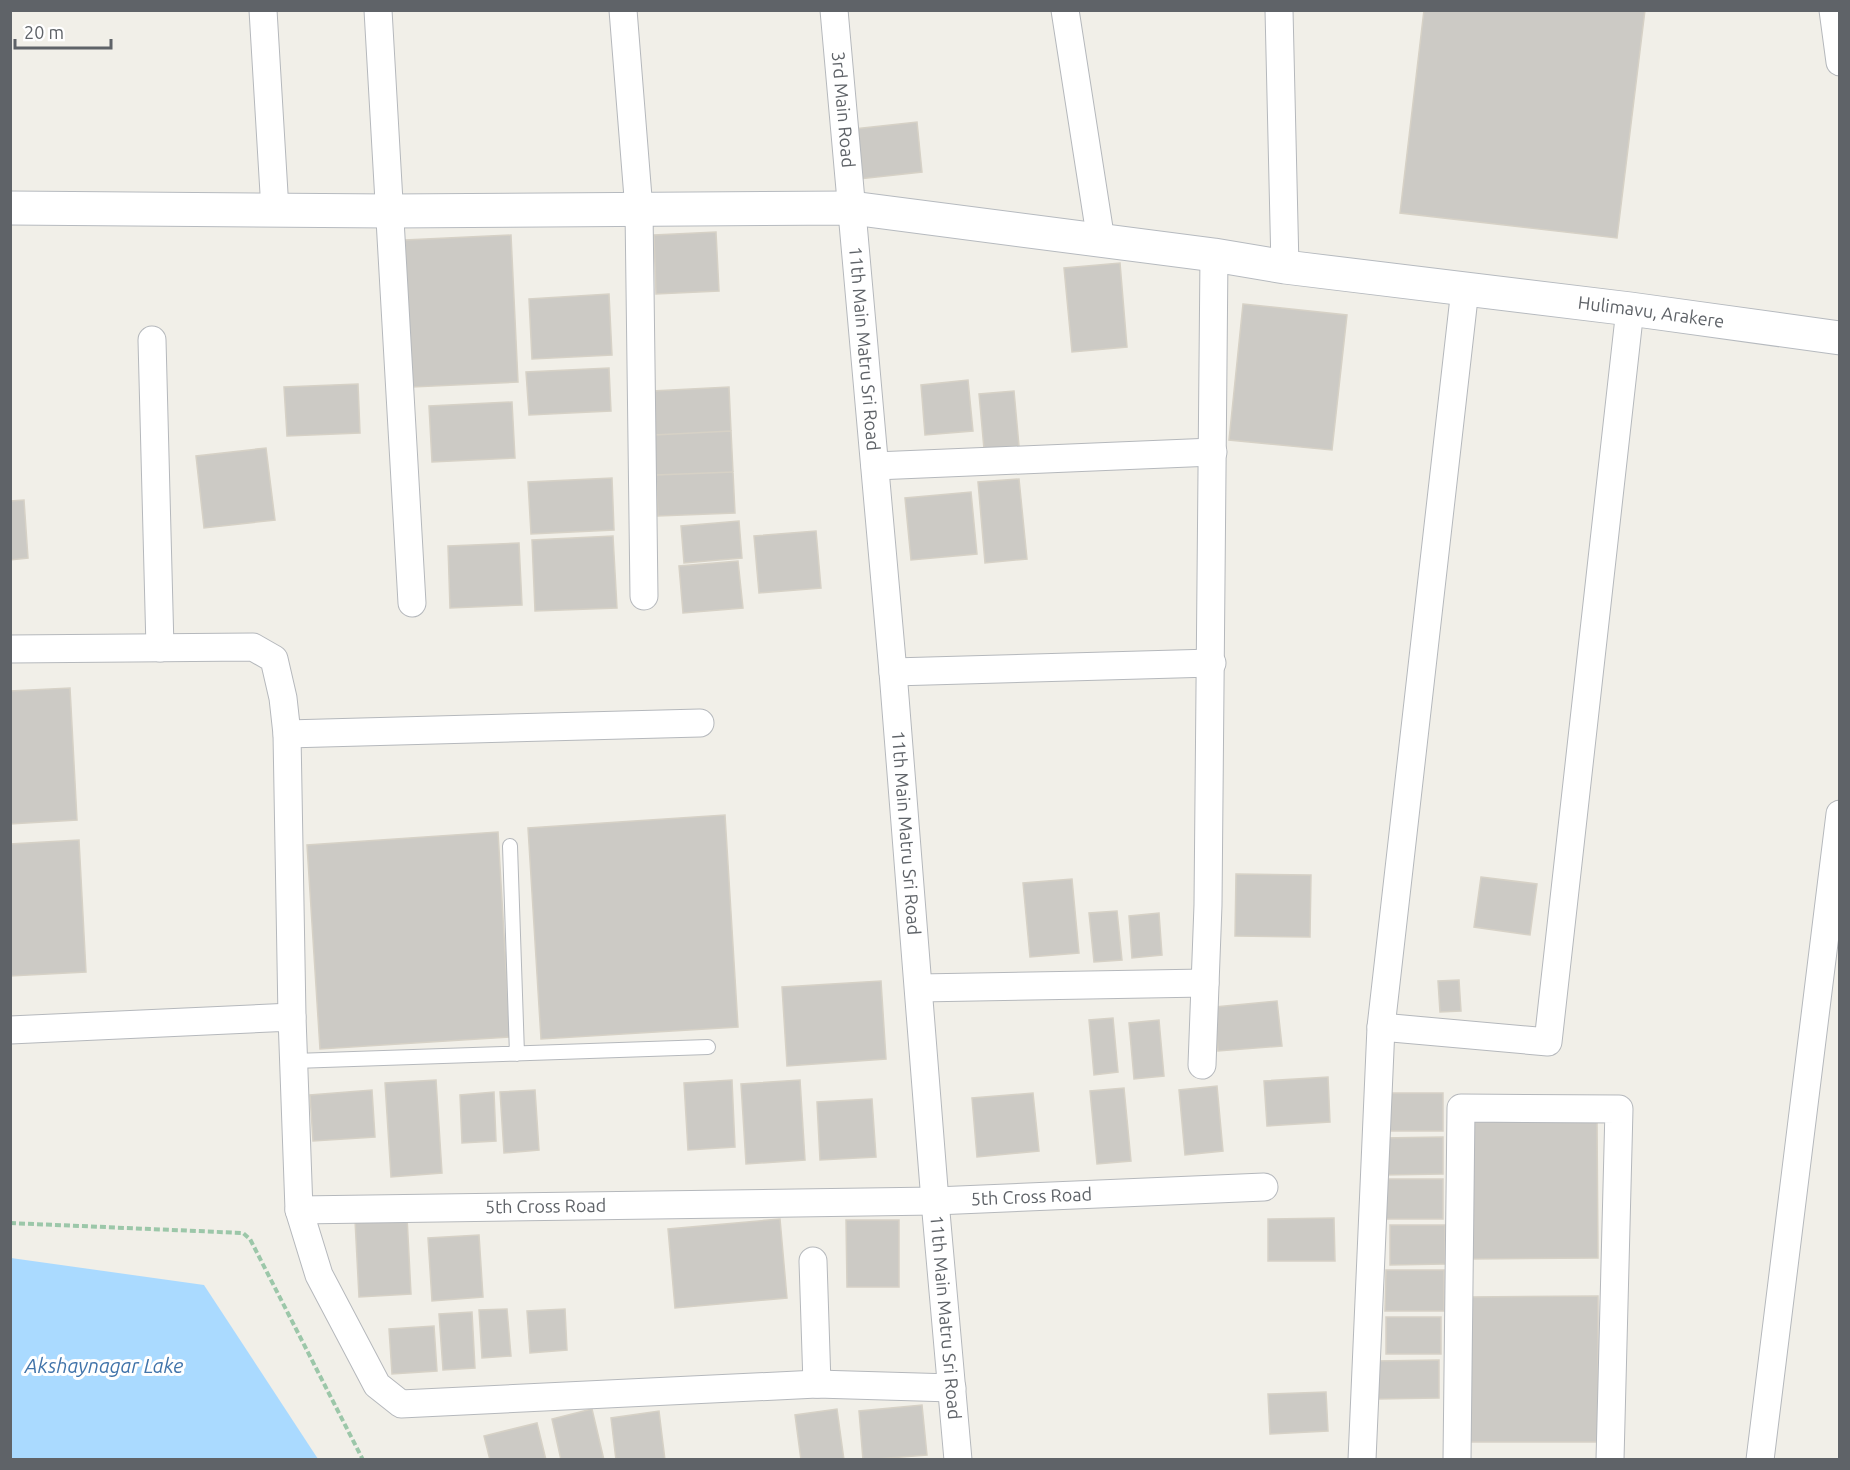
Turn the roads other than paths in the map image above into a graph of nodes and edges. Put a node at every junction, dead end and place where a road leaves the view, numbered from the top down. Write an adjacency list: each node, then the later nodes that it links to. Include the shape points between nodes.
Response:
1 (263, 10): 11 (street)
2 (378, 10): 13 (street)
3 (623, 10): 12 (street)
4 (834, 10): 10 (street, 3rd Main Road)
5 (1065, 10): 14 (street)
6 (1278, 10): 16 (street)
7 (1833, 10): 8 (street)
8 (1839, 62)
9 (10, 208): 11 (street, Hulimavu, Arakere)
10 (852, 208): 12 (street, Hulimavu, Arakere); 14 (street, Hulimavu, Arakere); 22 (street, 11th Main Matru Sri Road)
11 (274, 210): 13 (street, Hulimavu, Arakere)
12 (639, 210): 13 (street, Hulimavu, Arakere); 23 (street)
13 (390, 211): 24 (street)
14 (1101, 241): 15 (street, Hulimavu, Arakere)
15 (1214, 255): 16 (street, Hulimavu, Arakere); 21 (street)
16 (1285, 267): 17 (street, Hulimavu, Arakere)
17 (1465, 288): 18 (street, Hulimavu, Arakere); 36 (street)
18 (1630, 309): 19 (street, Hulimavu, Arakere); 36 (street, via 1548,1042)
19 (1839, 338)
20 (152, 340): 25 (street)
21 (1213, 452): 22 (street); 27 (street)
22 (875, 466): 28 (street, 11th Main Matru Sri Road)
23 (644, 596)
24 (412, 603)
25 (160, 648): 26 (street); 30 (street, via 253,647 274,659)
26 (10, 649)
27 (1212, 663): 28 (street); 33 (street)
28 (893, 672): 34 (street, 11th Main Matru Sri Road)
29 (700, 723): 30 (street)
30 (287, 734): 35 (street)
31 (1839, 814): 52 (street)
32 (510, 846): 39 (lane)
33 (1205, 983): 34 (street); 41 (street)
34 (918, 988): 43 (street, 11th Main Matru Sri Road)
35 (292, 1017): 37 (street); 40 (street)
36 (1380, 1027): 49 (street)
37 (10, 1030)
38 (708, 1047): 39 (lane)
39 (517, 1054): 40 (lane)
40 (294, 1061): 44 (street)
41 (1202, 1065)
42 (1264, 1187): 43 (street, 5th Cross Road)
43 (935, 1201): 44 (street, 5th Cross Road); 47 (street, 11th Main Matru Sri Road)
44 (299, 1210): 46 (street, via 319,1275 340,1315 377,1385 401,1404)
45 (813, 1261): 46 (street)
46 (817, 1384): 47 (street)
47 (952, 1388): 48 (street, 11th Main Matru Sri Road)
48 (958, 1460)
49 (1362, 1460)
50 (1457, 1460): 51 (street, via 1461,1108 1619,1109)
51 (1610, 1460)
52 (1760, 1460)

